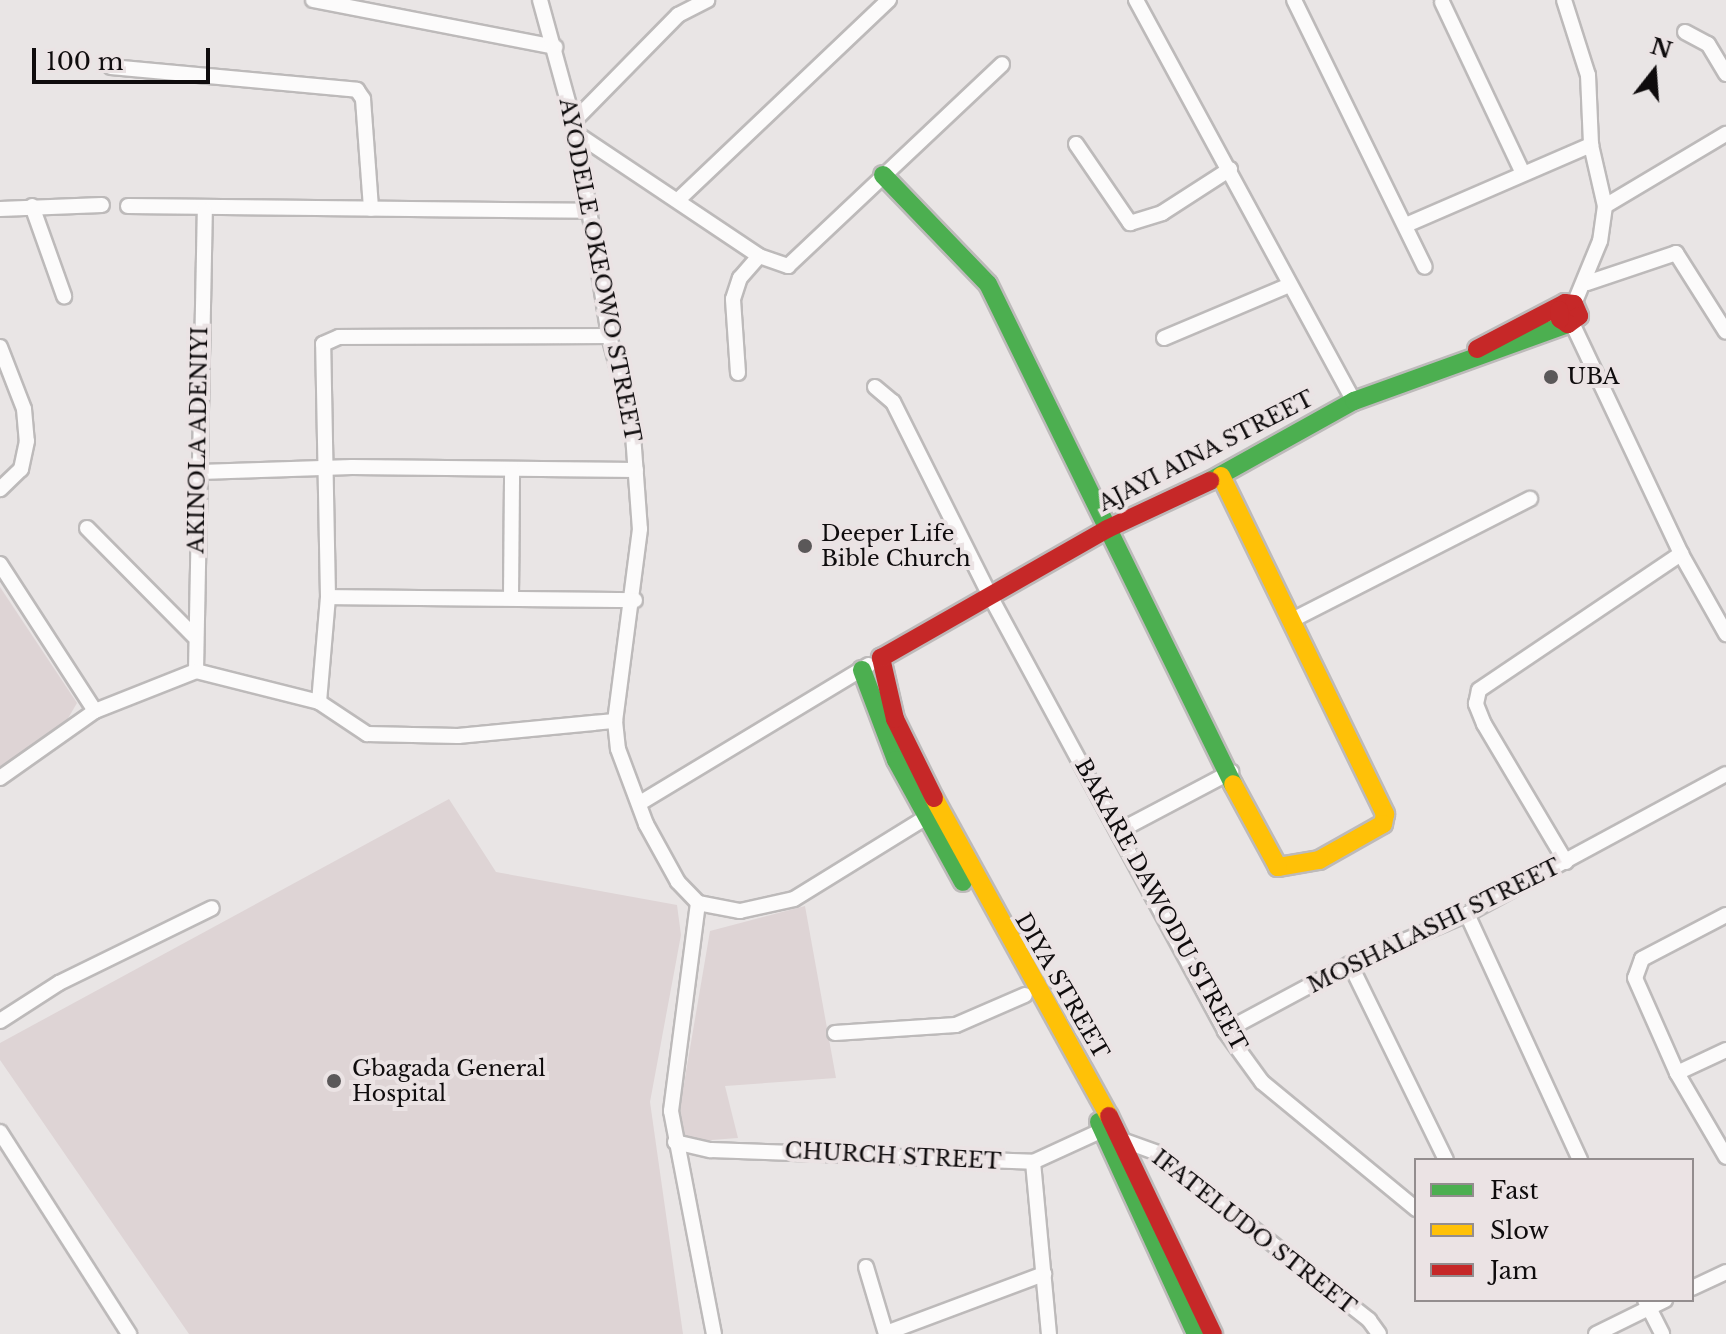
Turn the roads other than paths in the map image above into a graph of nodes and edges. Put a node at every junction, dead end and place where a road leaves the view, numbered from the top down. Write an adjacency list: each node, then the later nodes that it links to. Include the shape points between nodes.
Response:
1 (313, 0): 10 (street)
2 (540, 0): 10 (street, AYODELE OKEOWO STREET)
3 (707, 0): 14 (street, via 678,15)
4 (889, 0): 21 (street)
5 (1136, 0): 18 (street)
6 (1294, 0): 30 (street)
7 (1564, 0): 17 (street, via 1588,75)
8 (1444, 1): 19 (street)
9 (1685, 32): 13 (street, via 1708,44)
10 (555, 47): 14 (street, AYODELE OKEOWO STREET)
11 (1002, 64): 20 (street)
12 (111, 67): 27 (street, via 357,90 363,99)
13 (1726, 74)
14 (575, 128): 21 (street); 29 (street, AYODELE OKEOWO STREET)
15 (1726, 134): 25 (street)
16 (1076, 144): 18 (street, via 1130,223 1162,213)
17 (1591, 145): 19 (street); 25 (street)
18 (1230, 169): 34 (street)
19 (1523, 173): 30 (street)
20 (883, 175): 31 (street, via 798,260 788,266); 52 (street, via 988,284)
21 (678, 200): 31 (street)
22 (102, 205): 23 (street)
23 (32, 206): 26 (street); 35 (street)
24 (128, 206): 28 (street)
25 (1605, 206): 33 (street)
26 (0, 209)
27 (371, 209): 28 (street); 29 (street)
28 (205, 210): 47 (street, AKINOLA ADENIYI)
29 (591, 211): 38 (street, AYODELE OKEOWO STREET)
30 (1406, 225): 32 (street)
31 (759, 256): 41 (street, via 740,278 733,299)
32 (1425, 267)
33 (1587, 283): 36 (street); 37 (street, via 1676,253)
34 (1287, 286): 39 (street); 43 (street)
35 (64, 296)
36 (1568, 315): 43 (street, AJAYI AINA STREET, via 1504,332 1463,358); 53 (street)
37 (1726, 332)
38 (609, 336): 44 (street, via 339,337 323,344); 46 (street, AYODELE OKEOWO STREET, via 632,421)
39 (1164, 338)
40 (0, 347): 49 (street, via 24,409 27,441 21,469)
41 (738, 373)
42 (875, 387): 55 (street, BAKARE DAWODU STREET, via 893,402)
43 (1354, 401): 48 (street, AJAYI AINA STREET)
44 (329, 468): 45 (street); 47 (street); 57 (street)
45 (512, 469): 46 (street); 56 (street)
46 (636, 470): 58 (street, AYODELE OKEOWO STREET, via 640,529)
47 (200, 472): 61 (street, AKINOLA ADENIYI)
48 (1221, 476): 52 (street, AJAYI AINA STREET); 59 (street)
49 (0, 489)
50 (1530, 499): 59 (street)
51 (87, 528): 61 (street)
52 (1107, 529): 55 (street, AJAYI AINA STREET); 68 (street)
53 (1681, 554): 60 (street); 74 (street, via 1479,690 1476,704 1484,724)
54 (0, 564): 66 (street)
55 (989, 594): 62 (street, AJAYI AINA STREET); 73 (street, BAKARE DAWODU STREET)
56 (511, 596): 57 (street); 58 (street)
57 (328, 597): 65 (street)
58 (635, 600): 67 (street, AYODELE OKEOWO STREET)
59 (1294, 619): 68 (street, via 1379,792 1383,824 1319,860 1278,867)
60 (1726, 634)
61 (194, 636): 64 (street, AKINOLA ADENIYI)
62 (881, 658): 63 (street); 88 (street, DIYA STREET, via 895,719 940,810)
63 (862, 670): 71 (street); 72 (street, DIYA STREET)
64 (196, 671): 65 (street); 66 (street)
65 (319, 702): 67 (street, via 367,734 458,736)
66 (95, 711): 70 (street)
67 (615, 721): 71 (street, AYODELE OKEOWO STREET, via 622,770)
68 (1231, 772): 73 (street)
69 (1726, 774): 74 (street, MOSHALASHI STREET)
70 (0, 778)
71 (640, 803): 75 (street, AYODELE OKEOWO STREET, via 678,882)
72 (925, 818): 75 (street, via 794,899 740,911); 80 (street, DIYA STREET)
73 (1119, 831): 82 (street, BAKARE DAWODU STREET)
74 (1566, 862): 77 (street, MOSHALASHI STREET)
75 (698, 903): 89 (street, via 672,1082)
76 (212, 908): 81 (street, via 59,983)
77 (1467, 914): 79 (street, MOSHALASHI STREET); 92 (street)
78 (1726, 915): 85 (street, via 1642,959 1635,978)
79 (1350, 964): 82 (street, MOSHALASHI STREET); 91 (street)
80 (1025, 995): 83 (street, via 956,1025); 86 (street, DIYA STREET)
81 (0, 1021)
82 (1225, 1031): 94 (street, BAKARE DAWODU STREET, via 1262,1082)
83 (835, 1033)
84 (1726, 1050): 85 (street)
85 (1677, 1073): 90 (street)
86 (1103, 1130): 93 (street, CHURCH STREET); 104 (street, DIYA STREET)
87 (0, 1132): 100 (street)
88 (1122, 1140): 105 (street, DIYA STREET); 106 (street, IFATELUDO STREET, via 1157,1153 1369,1320)
89 (675, 1142): 93 (street, CHURCH STREET, via 711,1150); 101 (street)
90 (1726, 1157)
91 (1445, 1158)
92 (1579, 1158)
93 (1033, 1162): 97 (street)
94 (1414, 1207)
95 (866, 1267): 102 (street)
96 (1726, 1272): 98 (street)
97 (1044, 1274): 102 (street); 103 (street)
98 (1694, 1287)
99 (1647, 1304): 107 (street); 108 (street)
100 (129, 1334)
101 (714, 1334)
102 (886, 1334)
103 (1049, 1334)
104 (1196, 1334)
105 (1213, 1334)
106 (1379, 1334)
107 (1596, 1334)
108 (1662, 1334)

